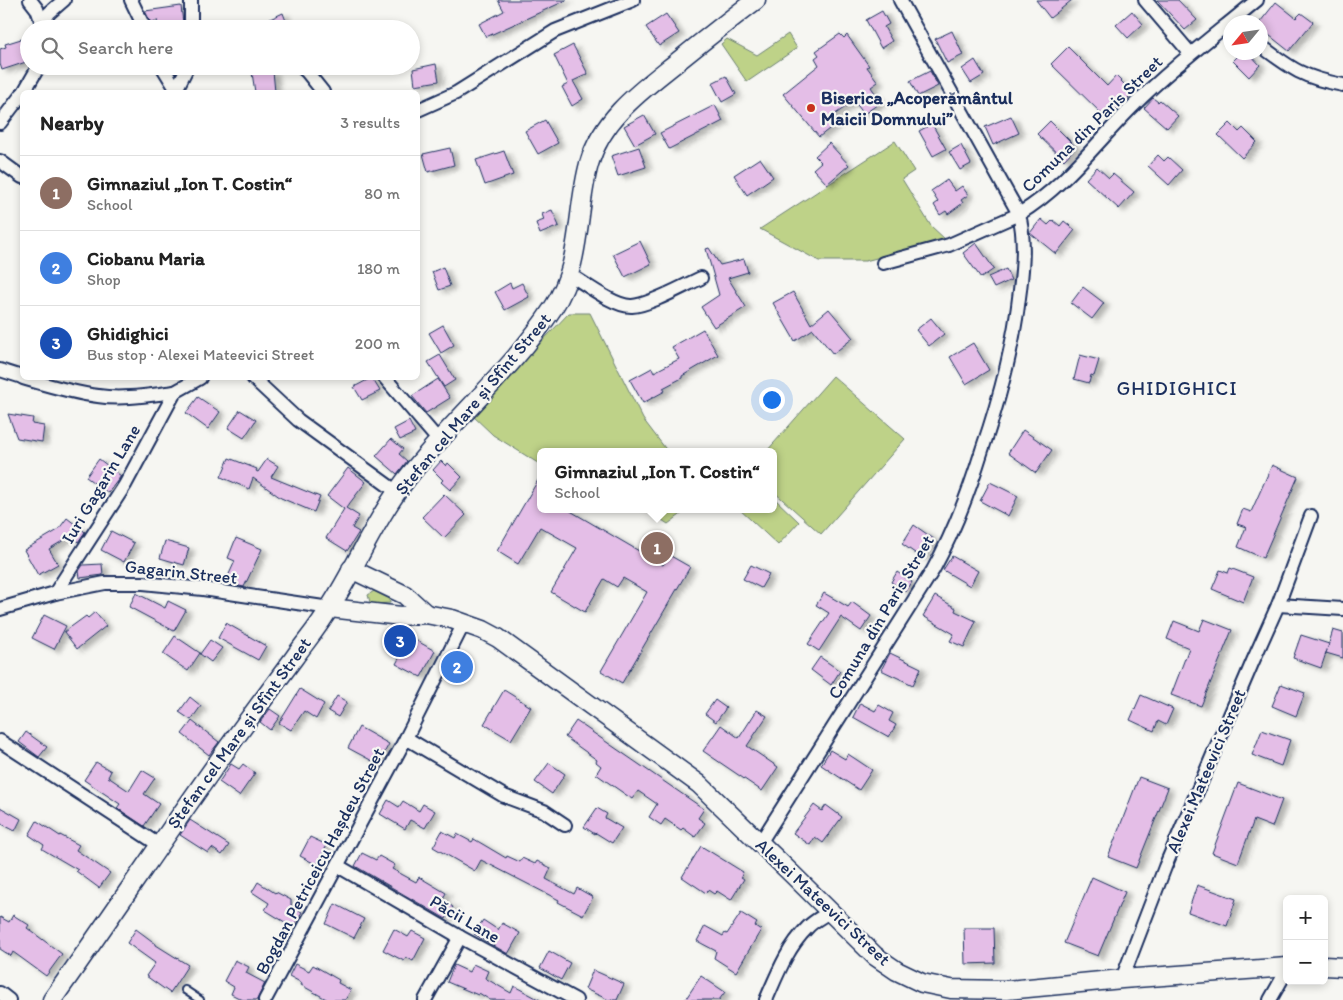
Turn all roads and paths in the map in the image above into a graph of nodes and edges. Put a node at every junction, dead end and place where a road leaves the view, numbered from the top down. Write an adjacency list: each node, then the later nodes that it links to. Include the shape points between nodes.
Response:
1 (30, 0): 11 (street)
2 (64, 0): 12 (street, via 49,13)
3 (131, 0): 13 (street)
4 (191, 0): 14 (street)
5 (631, 0): 28 (street, via 555,31 456,93)
6 (756, 0): 34 (street, Ștefan cel Mare și Sfînt Street, via 651,82 621,108 607,127 589,165)
7 (900, 0): 32 (street)
8 (1145, 0): 17 (street)
9 (1257, 0): 10 (street, Comuna din Paris Street)
10 (1239, 15)
11 (42, 20)
12 (46, 20)
13 (141, 20)
14 (191, 20)
15 (1223, 28): 17 (street, Comuna din Paris Street)
16 (1268, 51): 22 (street, via 1304,75)
17 (1190, 53): 32 (street, Comuna din Paris Street, via 1132,107 1068,176)
18 (34, 75): 23 (street)
19 (167, 75): 24 (street)
20 (184, 75): 25 (street)
21 (309, 75): 26 (street)
22 (1343, 85)
23 (25, 90)
24 (176, 90)
25 (177, 90)
26 (321, 90)
27 (20, 97): 29 (street)
28 (420, 109)
29 (0, 124)
30 (0, 161): 31 (street)
31 (20, 176)
32 (1019, 214): 33 (street, via 949,245); 59 (street, Comuna din Paris Street, via 1022,273 1015,331 995,412 966,499 933,570)
33 (884, 263)
34 (570, 274): 35 (street, via 617,303 630,306 645,304); 43 (street, Ștefan cel Mare și Sfînt Street, via 539,329)
35 (701, 278)
36 (0, 370): 37 (street, Iuri Gagarin Lane)
37 (20, 376)
38 (32, 380): 42 (street, Iuri Gagarin Lane, via 98,396)
39 (196, 380): 42 (street, Iuri Gagarin Lane)
40 (255, 380): 44 (street, via 298,420)
41 (387, 380): 43 (street)
42 (175, 392): 48 (street, Iuri Gagarin Lane, via 124,485)
43 (439, 441): 44 (street, Ștefan cel Mare și Sfînt Street)
44 (396, 492): 46 (street, Ștefan cel Mare și Sfînt Street)
45 (1311, 516): 49 (street, Alexei Mateevici Street)
46 (352, 569): 47 (street); 50 (street, Ștefan cel Mare și Sfînt Street)
47 (373, 580): 53 (street, via 361,580 353,592 357,605); 54 (street, via 405,595)
48 (55, 593): 50 (street, Gagarin Street, via 105,583 144,583); 51 (street, Gagarin Street)
49 (1278, 605): 52 (street); 68 (street, Alexei Mateevici Street, via 1165,867)
50 (330, 608): 53 (street); 60 (street, Ștefan cel Mare și Sfînt Street)
51 (0, 609)
52 (1343, 609)
53 (367, 612): 54 (street, via 401,616)
54 (426, 614): 55 (street, Alexei Mateevici Street)
55 (464, 623): 56 (street, Bogdan Petriceicu Hașdeu Street); 59 (street, Alexei Mateevici Street, via 498,638 698,784)
56 (406, 738): 58 (street, Bogdan Petriceicu Hașdeu Street, via 504,796 544,811); 61 (street, Bogdan Petriceicu Hașdeu Street)
57 (0, 741): 60 (street, Ștefan cel Mare și Sfînt Street)
58 (566, 825)
59 (760, 842): 62 (street, Alexei Mateevici Street)
60 (159, 845): 73 (street, Ștefan cel Mare și Sfînt Street)
61 (338, 866): 63 (street, Păcii Lane); 75 (street, Bogdan Petriceicu Hașdeu Street)
62 (829, 912): 68 (street, Alexei Mateevici Street, via 875,956 922,983 951,989 1008,990); 78 (street, via 807,927 797,939)
63 (460, 937): 71 (street, Păcii Lane); 76 (street)
64 (1328, 966): 65 (street)
65 (1343, 966)
66 (1283, 968): 68 (street)
67 (1283, 976): 79 (street)
68 (1122, 979)
69 (185, 990): 74 (lane)
70 (0, 992): 72 (street)
71 (557, 995): 77 (street, Păcii Lane)
72 (9, 1000)
73 (52, 1000)
74 (200, 1000)
75 (265, 1000)
76 (425, 1000)
77 (576, 1000)
78 (766, 1000)
79 (1270, 1000)

